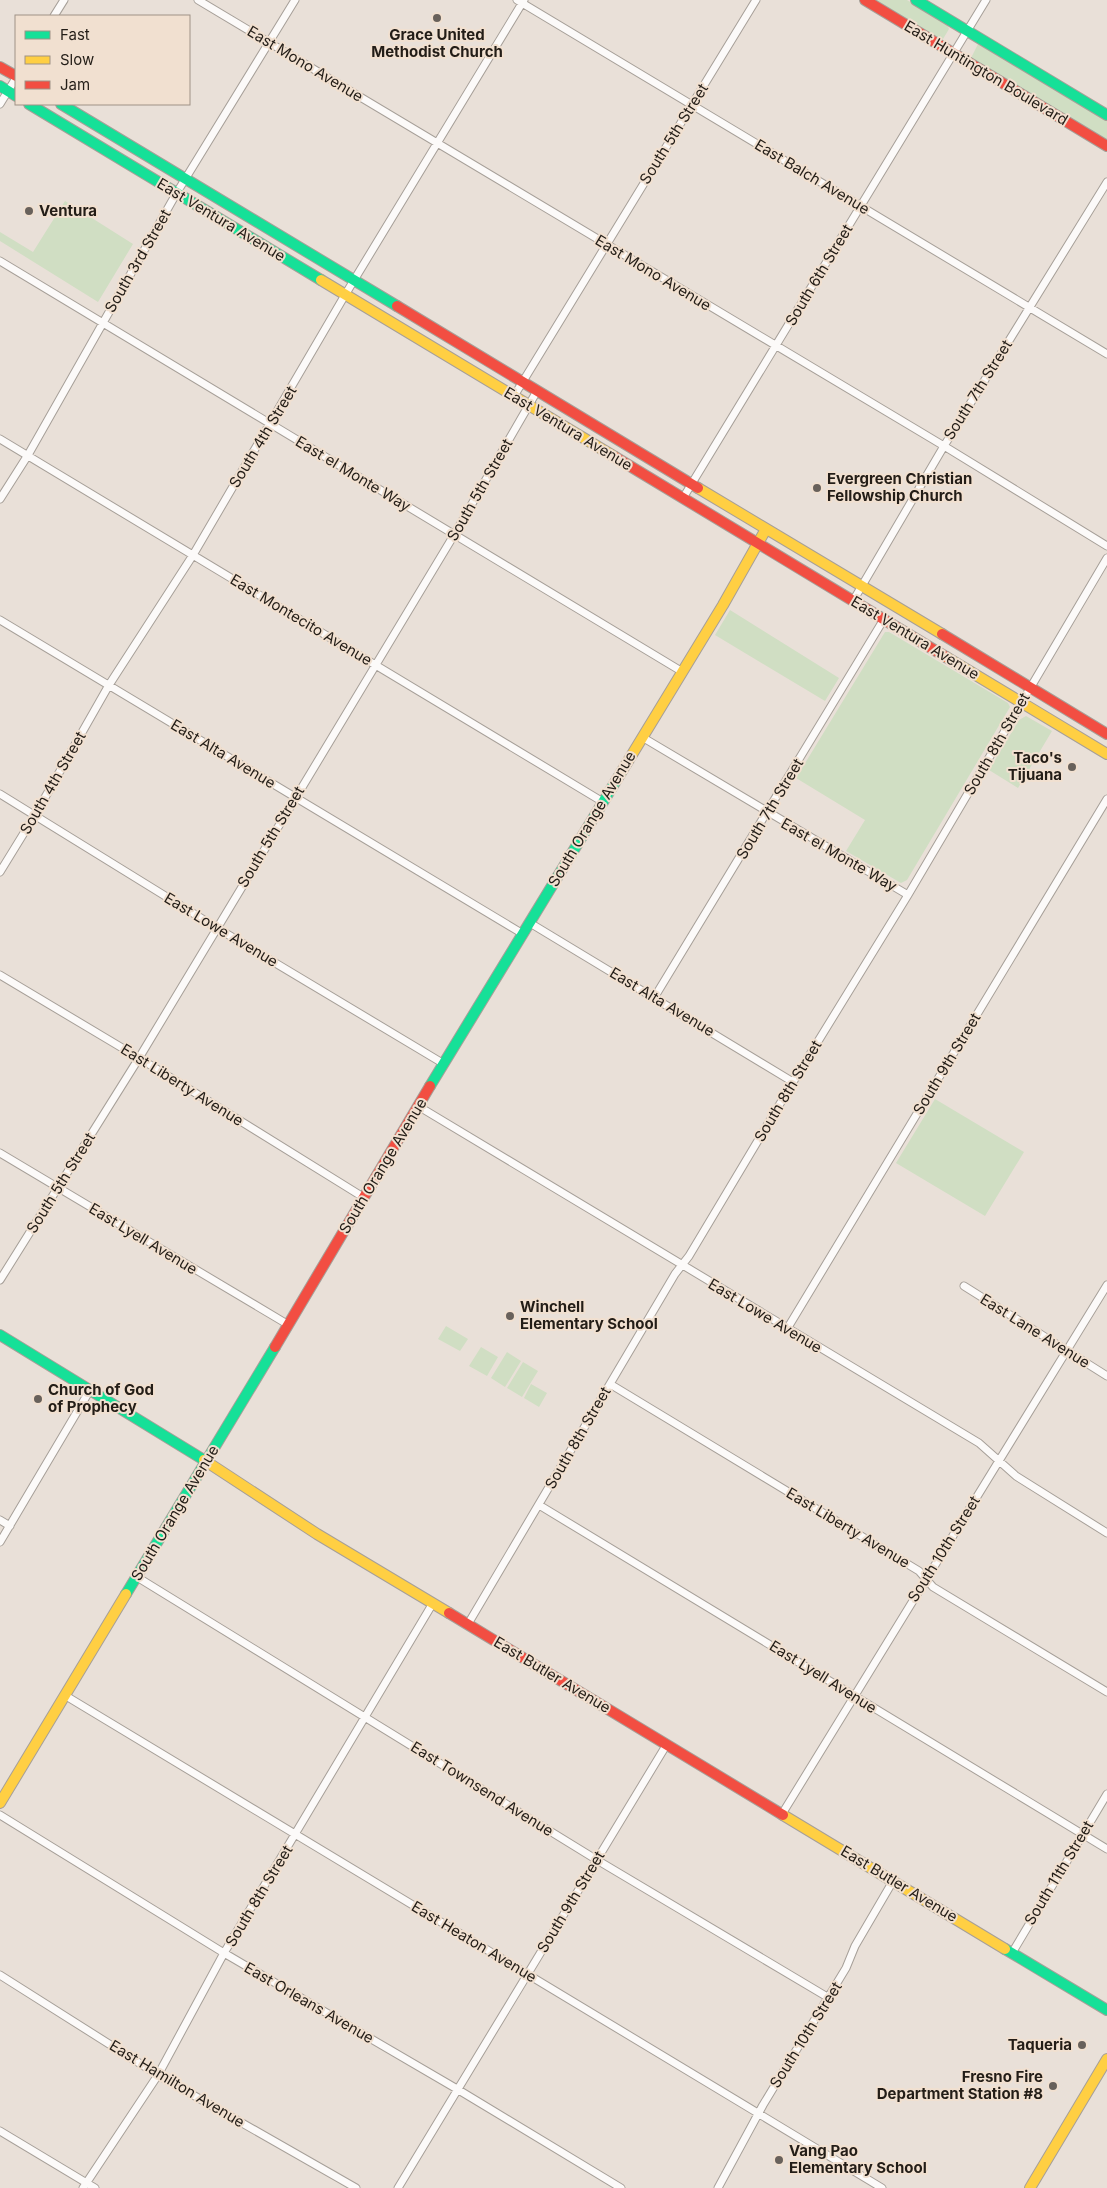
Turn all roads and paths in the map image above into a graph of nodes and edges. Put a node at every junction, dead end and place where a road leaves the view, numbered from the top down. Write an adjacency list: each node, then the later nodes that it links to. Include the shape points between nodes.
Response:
1 (64, 0): 9 (street)
2 (198, 0): 11 (street, East Mono Avenue)
3 (295, 0): 11 (street, South 3rd Street)
4 (756, 0): 20 (street, South 5th Street)
5 (865, 0): 12 (street, East Huntington Boulevard)
6 (916, 0): 10 (street, East Huntington Boulevard)
7 (986, 0): 10 (street, South 6th Street)
8 (521, 1): 20 (street, East Balch Avenue); 22 (street, South 4th Street)
9 (55, 15)
10 (968, 31): 12 (street, South 6th Street); 21 (street, East Huntington Boulevard)
11 (269, 43): 22 (street, East Mono Avenue); 24 (street, South 3rd Street)
12 (954, 54): 23 (street, East Huntington Boulevard); 27 (street, South 6th Street)
13 (0, 67): 14 (street)
14 (15, 76)
15 (15, 79): 16 (street)
16 (8, 91): 17 (street)
17 (0, 104)
18 (31, 105): 26 (street, East Ventura Avenue)
19 (63, 105): 24 (street, East Ventura Avenue)
20 (692, 105): 27 (street, East Balch Avenue); 28 (street, South 5th Street)
21 (1107, 115)
22 (438, 144): 28 (street, East Mono Avenue); 30 (street, South 4th Street)
23 (1107, 146)
24 (185, 179): 26 (street, South 3rd Street); 30 (street, East Ventura Avenue)
25 (1107, 182): 32 (street, South 7th Street)
26 (176, 194): 31 (street, East Ventura Avenue); 33 (street, South 3rd Street)
27 (860, 206): 32 (street, East Balch Avenue); 34 (street, South 6th Street)
28 (605, 245): 34 (street, East Mono Avenue); 36 (street, South 5th Street)
29 (0, 261): 33 (street, East el Monte Way)
30 (354, 281): 31 (street, South 4th Street); 36 (street, East Ventura Avenue)
31 (345, 295): 38 (street, East Ventura Avenue); 40 (street, South 4th Street)
32 (1029, 308): 35 (street, East Balch Avenue); 42 (street, South 7th Street)
33 (103, 323): 40 (street, East el Monte Way); 43 (street, South 3rd Street)
34 (775, 346): 42 (street, East Mono Avenue); 44 (street, South 6th Street)
35 (1107, 354)
36 (523, 382): 37 (street, East Ventura Avenue); 38 (street, South 5th Street)
37 (537, 391): 39 (street, South 5th Street); 44 (street, East Ventura Avenue)
38 (514, 396): 39 (street, East Ventura Avenue)
39 (529, 405): 45 (street, East Ventura Avenue); 48 (street, South 5th Street)
40 (271, 424): 48 (street, East el Monte Way); 51 (street, South 4th Street)
41 (0, 439): 43 (street, East Montecito Avenue)
42 (944, 446): 50 (street, East Mono Avenue); 53 (street, South 7th Street)
43 (28, 455): 46 (street, South 3rd Street); 51 (street, East Montecito Avenue)
44 (692, 484): 45 (street, South 6th Street); 47 (street, East Ventura Avenue)
45 (683, 498): 49 (street, East Ventura Avenue)
46 (0, 499)
47 (766, 529): 49 (street, South Orange Avenue); 53 (street, East Ventura Avenue)
48 (454, 534): 57 (street, South 5th Street); 58 (street, East el Monte Way)
49 (759, 544): 54 (street, East Ventura Avenue); 58 (street, South Orange Avenue)
50 (1107, 546)
51 (192, 555): 57 (street, East Montecito Avenue); 59 (street, South 4th Street)
52 (1107, 558): 60 (street, South 8th Street)
53 (861, 586): 54 (street, South 7th Street); 60 (street, East Ventura Avenue)
54 (853, 601): 55 (street, East Ventura Avenue)
55 (884, 619): 61 (street, East Ventura Avenue); 69 (street, South 7th Street)
56 (0, 620): 59 (street, East Alta Avenue)
57 (375, 665): 66 (street, South 5th Street); 68 (street, East Montecito Avenue)
58 (681, 671): 63 (street, South Orange Avenue)
59 (109, 685): 66 (street, East Alta Avenue); 70 (street, South 4th Street)
60 (1030, 688): 61 (street, South 8th Street); 62 (street, East Ventura Avenue)
61 (1022, 702): 64 (street, East Ventura Avenue); 72 (street, South 8th Street)
62 (1107, 734)
63 (642, 737): 68 (street, South Orange Avenue); 69 (street, East el Monte Way)
64 (1107, 754)
65 (0, 794): 70 (street, East Lowe Avenue)
66 (295, 797): 74 (street, South 5th Street); 75 (street, East Alta Avenue)
67 (1107, 799): 90 (street, South 9th Street)
68 (603, 802): 73 (street, South Orange Avenue)
69 (768, 813): 72 (street, East el Monte Way); 77 (street, South 7th Street)
70 (35, 815): 71 (street, South 4th Street); 74 (street, East Lowe Avenue)
71 (0, 872)
72 (908, 895): 80 (street, South 8th Street)
73 (530, 924): 75 (street, South Orange Avenue); 77 (street, East Alta Avenue)
74 (217, 928): 78 (street, South 5th Street); 79 (street, East Lowe Avenue)
75 (523, 934): 79 (street, South Orange Avenue)
76 (0, 975): 78 (street, East Liberty Avenue)
77 (654, 998): 80 (street, East Alta Avenue)
78 (139, 1058): 83 (street, South 5th Street); 84 (street, East Liberty Avenue)
79 (444, 1064): 81 (street, South Orange Avenue)
80 (793, 1082): 85 (street, South 8th Street)
81 (418, 1106): 84 (street, South Orange Avenue); 85 (street, East Lowe Avenue)
82 (0, 1153): 83 (street, East Lyell Avenue)
83 (57, 1188): 86 (street, South 5th Street); 89 (street, East Lyell Avenue)
84 (363, 1197): 89 (street, South Orange Avenue)
85 (682, 1265): 90 (street, East Lowe Avenue); 94 (street, South 8th Street)
86 (0, 1280)
87 (1107, 1285): 92 (street, South 10th Street)
88 (964, 1286): 92 (street, East Lane Avenue)
89 (287, 1324): 96 (street, South Orange Avenue)
90 (787, 1329): 97 (street, East Lowe Avenue, via 979,1443)
91 (0, 1335): 95 (street, East Butler Avenue)
92 (1066, 1351): 93 (street, East Lane Avenue); 97 (street, South 10th Street)
93 (1107, 1376)
94 (610, 1384): 98 (street, South 8th Street); 104 (street, East Liberty Avenue, via 919,1571)
95 (90, 1390): 96 (street, East Butler Avenue); 100 (street)
96 (206, 1461): 103 (street, South Orange Avenue); 105 (street, East Butler Avenue, via 317,1534)
97 (997, 1461): 101 (street, East Lowe Avenue, via 1038,1491); 104 (street, South 10th Street)
98 (539, 1505): 106 (street, South 8th Street); 108 (street, East Lyell Avenue)
99 (0, 1520): 100 (street)
100 (10, 1526): 102 (street)
101 (1107, 1533)
102 (0, 1542)
103 (137, 1577): 109 (street, South Orange Avenue); 110 (street, East Townsend Avenue)
104 (925, 1579): 107 (street, East Liberty Avenue); 108 (street, South 10th Street)
105 (434, 1603): 106 (street, East Butler Avenue); 110 (street, South 8th Street)
106 (468, 1624): 111 (street, East Butler Avenue)
107 (1107, 1692)
108 (854, 1695): 114 (street, South 10th Street); 117 (street, East Lyell Avenue)
109 (66, 1696): 113 (street, South Orange Avenue); 116 (street, East Heaton Avenue)
110 (366, 1718): 116 (street, South 8th Street); 119 (street, East Townsend Avenue)
111 (667, 1744): 114 (street, East Butler Avenue); 119 (street, South 9th Street)
112 (1107, 1794): 117 (street, South 11th Street)
113 (0, 1803)
114 (782, 1814): 120 (street, East Butler Avenue)
115 (0, 1815): 121 (street, East Orleans Avenue)
116 (296, 1834): 121 (street, South 8th Street); 123 (street, East Heaton Avenue)
117 (1082, 1834): 118 (street, East Lyell Avenue); 122 (street, South 11th Street)
118 (1107, 1849)
119 (597, 1860): 123 (street, South 9th Street); 125 (street, East Townsend Avenue)
120 (893, 1881): 122 (street, East Butler Avenue); 125 (street, South 10th Street)
121 (224, 1953): 128 (street, South 8th Street); 129 (street, East Orleans Avenue)
122 (1012, 1953): 126 (street, East Butler Avenue)
123 (527, 1974): 129 (street, South 9th Street); 130 (street, East Heaton Avenue)
124 (0, 1975): 128 (street, East Hamilton Avenue)
125 (829, 1998): 130 (street, South 10th Street)
126 (1107, 2010)
127 (1107, 2059): 139 (street)
128 (158, 2075): 132 (street, South 8th Street); 134 (street, East Hamilton Avenue)
129 (457, 2089): 135 (street, South 9th Street); 136 (street, East Orleans Avenue)
130 (758, 2114): 137 (street, South 10th Street); 138 (street, East Heaton Avenue)
131 (0, 2130): 132 (street)
132 (84, 2185): 133 (street)
133 (95, 2188)
134 (356, 2188)
135 (398, 2188)
136 (621, 2188)
137 (718, 2188)
138 (882, 2188)
139 (1030, 2188)

